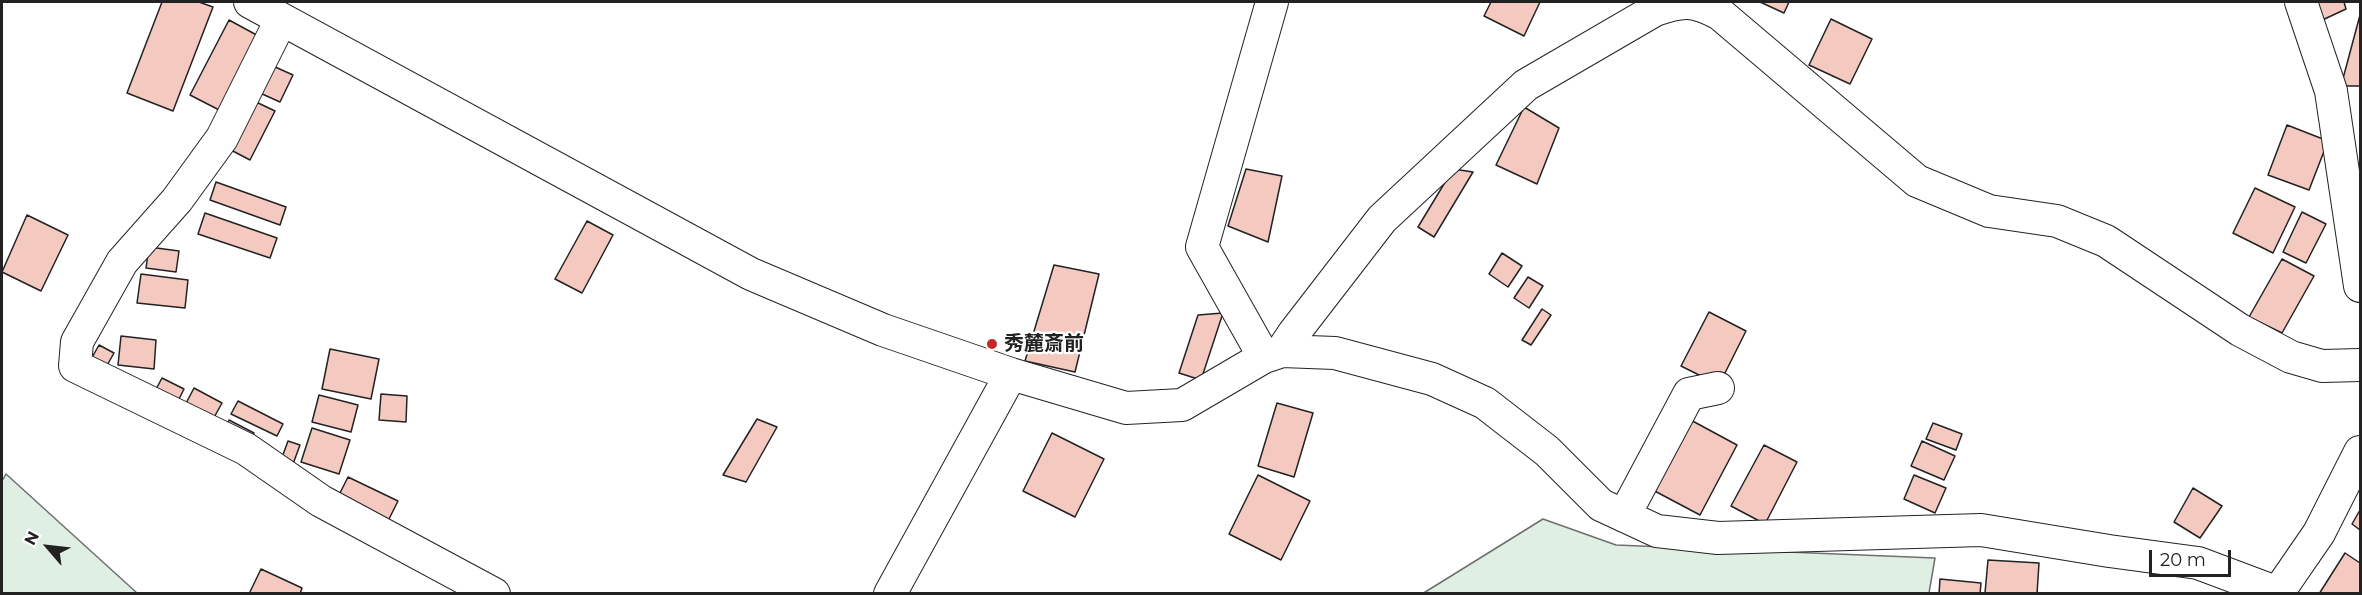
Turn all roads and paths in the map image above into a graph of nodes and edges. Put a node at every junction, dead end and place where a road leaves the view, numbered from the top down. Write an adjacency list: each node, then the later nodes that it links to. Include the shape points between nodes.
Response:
1 (249, 2): 5 (street)
2 (1272, 2): 7 (street, via 1202,247)
3 (1677, 2): 7 (street, via 1655,10 1526,85 1382,219); 8 (street, via 1702,3 1720,14 1917,181 1989,211 2057,221 2106,241 2240,330 2290,357 2322,366)
4 (2301, 2): 6 (street, via 2331,92)
5 (281, 20): 9 (street, via 751,274 883,330); 14 (street, via 222,138 177,200 122,262 77,342 75,366 246,448 321,501)
6 (2361, 286)
7 (1273, 354): 9 (street, via 1182,405 1126,408); 12 (street, via 1335,353 1432,379 1485,403 1547,451 1601,505)
8 (2361, 365)
9 (1011, 374): 15 (street)
10 (1718, 388): 12 (street, via 1689,394)
11 (2361, 452): 13 (street, via 2319,533)
12 (1624, 516): 13 (street, via 1657,531 1718,538 1981,530 2198,563)
13 (2277, 593)
14 (494, 594)
15 (890, 594)

